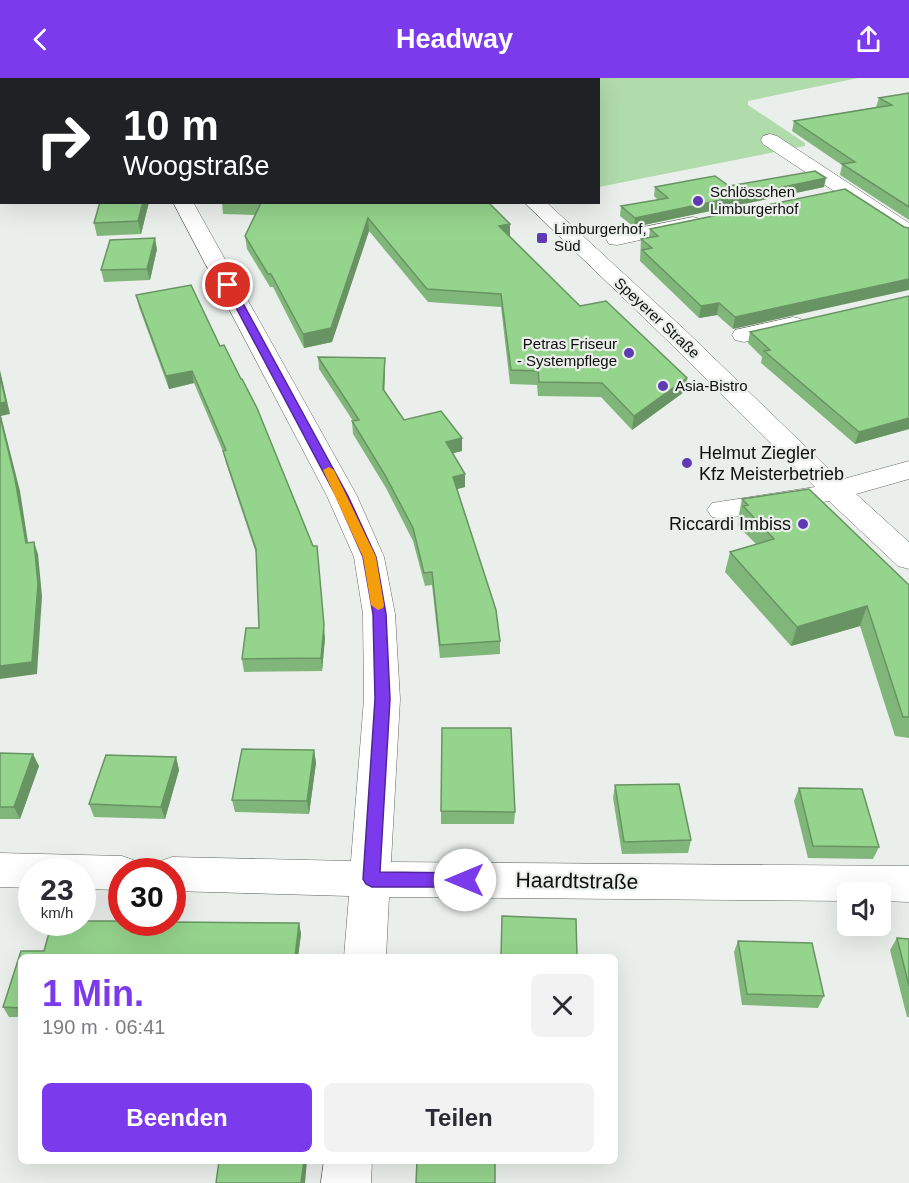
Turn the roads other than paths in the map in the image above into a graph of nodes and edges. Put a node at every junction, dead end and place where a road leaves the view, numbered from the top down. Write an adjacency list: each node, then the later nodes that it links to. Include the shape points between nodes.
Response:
1 (770, 140): 2 (street)
2 (845, 191): 3 (street); 7 (street)
3 (822, 196)
4 (184, 204): 18 (street, via 342,496 369,557 380,614 382,699)
5 (536, 204): 12 (street, Speyerer Straße)
6 (708, 220): 8 (street)
7 (909, 232)
8 (617, 239)
9 (810, 320): 10 (street)
10 (744, 334)
11 (909, 470): 12 (street)
12 (834, 490): 13 (street); 14 (street, Speyerer Straße)
13 (722, 510)
14 (909, 559)
15 (0, 870): 16 (street)
16 (18, 870)
17 (186, 874): 18 (street, Haardtstraße)
18 (372, 879): 19 (street, Haardtstraße); 20 (street)
19 (909, 884)
20 (365, 954)
21 (348, 1164): 22 (street)
22 (346, 1183)

